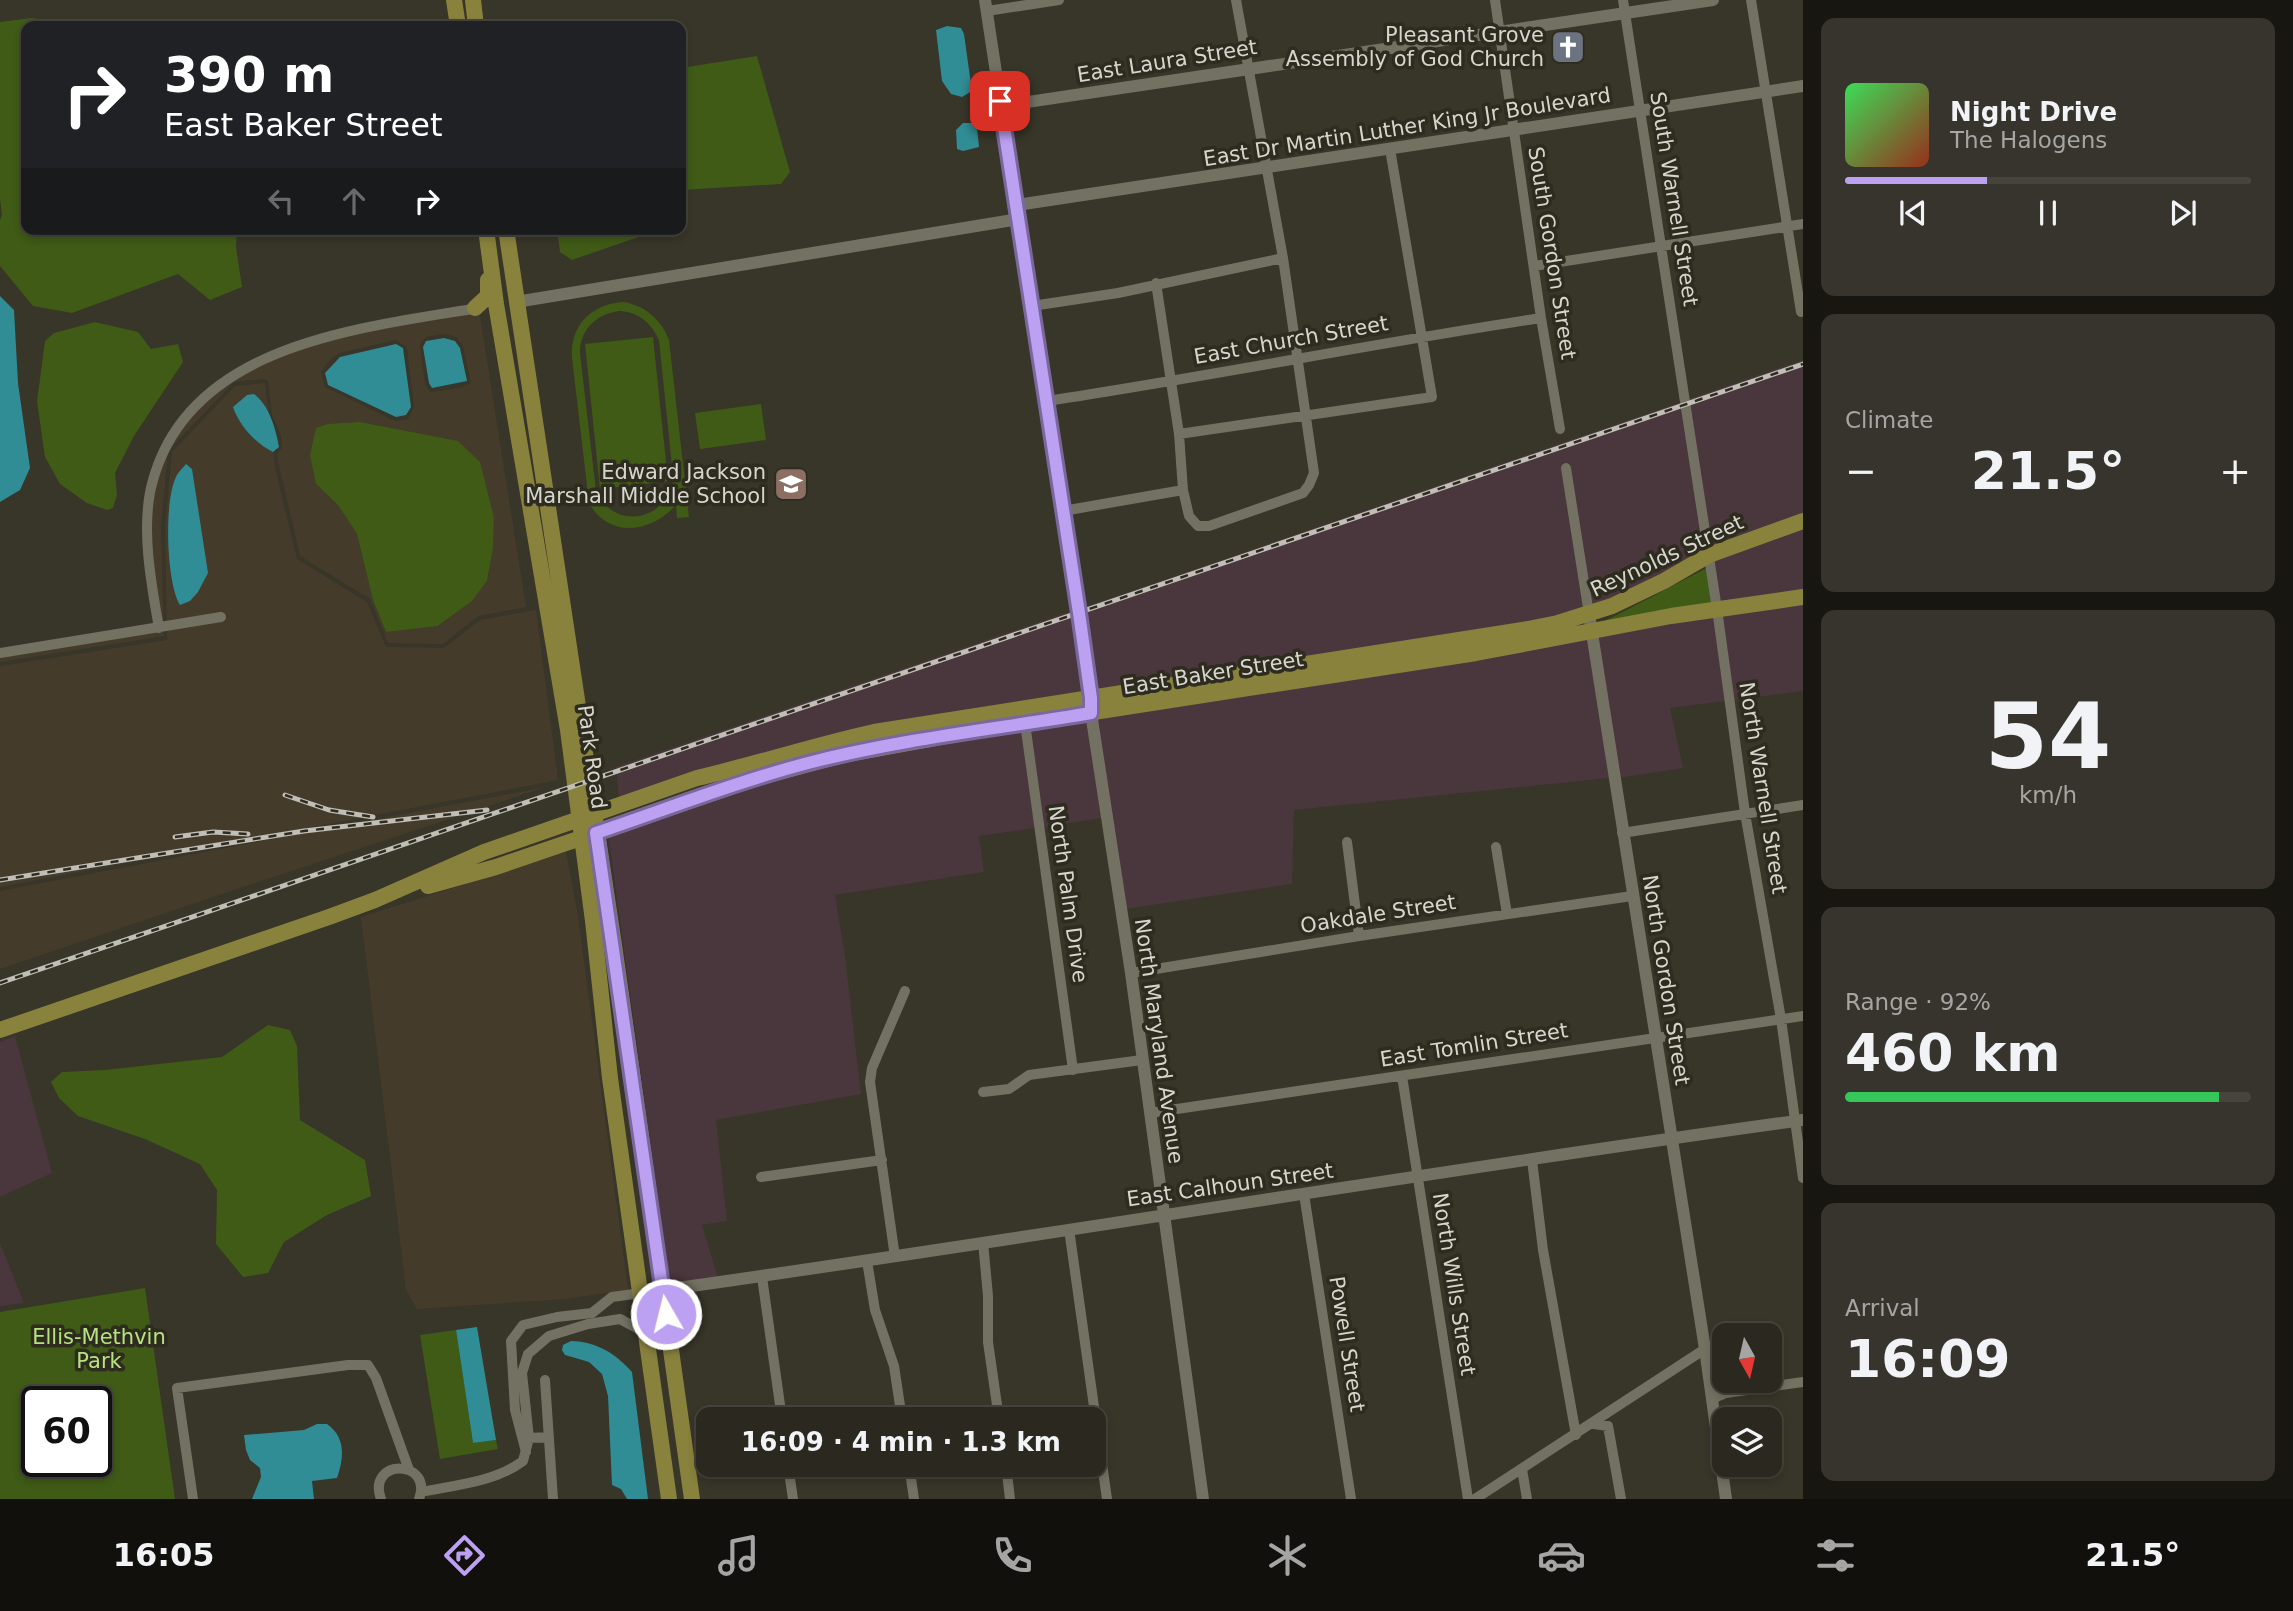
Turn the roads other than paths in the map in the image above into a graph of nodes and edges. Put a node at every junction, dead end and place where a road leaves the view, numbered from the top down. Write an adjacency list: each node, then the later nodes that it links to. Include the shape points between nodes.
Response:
1 (454, 0): 10 (main road)
2 (473, 0): 11 (main road)
3 (1059, 0): 8 (street)
4 (1236, 0): 13 (street)
5 (1495, 0): 12 (street, South Gordon Street)
6 (1713, 0): 9 (street, East Laura Street)
7 (1751, 0): 15 (street)
8 (986, 5): 16 (street, North Maryland Avenue)
9 (1624, 6): 12 (street, East Laura Street); 17 (street, South Warnell Street)
10 (457, 21)
11 (475, 21)
12 (1500, 31): 13 (street, East Laura Street); 18 (street, South Gordon Street)
13 (1248, 69): 16 (street, East Laura Street); 20 (street)
14 (1803, 86): 15 (street, East Dr Martin Luther King Jr Boulevard)
15 (1765, 92): 17 (street, East Dr Martin Luther King Jr Boulevard); 24 (street)
16 (1001, 106): 21 (street, North Maryland Avenue)
17 (1640, 111): 18 (street, East Dr Martin Luther King Jr Boulevard); 29 (street, South Warnell Street)
18 (1513, 130): 19 (street, East Dr Martin Luther King Jr Boulevard); 31 (street, South Gordon Street)
19 (1390, 149): 20 (street, East Dr Martin Luther King Jr Boulevard); 39 (street)
20 (1268, 167): 21 (street, East Dr Martin Luther King Jr Boulevard); 30 (street)
21 (1017, 205): 22 (street, North Maryland Avenue)
22 (1019, 219): 33 (street); 35 (street, North Maryland Avenue)
23 (1803, 224): 24 (street)
24 (1787, 227): 29 (street); 37 (street)
25 (484, 235): 36 (main road, via 488,296)
26 (485, 235): 34 (main road, Park Road)
27 (494, 235): 33 (main road, via 502,278)
28 (507, 235): 33 (main road, Park Road)
29 (1662, 247): 31 (street); 43 (street, South Warnell Street)
30 (1283, 258): 32 (street); 40 (street)
31 (1534, 266): 38 (street, South Gordon Street)
32 (1156, 283): 35 (street); 41 (street)
33 (516, 302): 34 (street); 46 (main road, Park Road)
34 (496, 304): 36 (street); 46 (main road, via 513,325 529,422); 65 (main road, Park Road)
35 (1032, 306): 42 (street, North Maryland Avenue)
36 (475, 308): 57 (street, via 325,337 264,359 226,378 205,395 184,418 152,480 147,526)
37 (1801, 312)
38 (1541, 318): 39 (street, East Church Street); 45 (street, South Gordon Street)
39 (1421, 336): 40 (street, East Church Street); 44 (street, via 1432,397)
40 (1296, 359): 41 (street, East Church Street); 44 (street)
41 (1172, 381): 42 (street, East Church Street); 47 (street)
42 (1047, 401): 50 (street, North Maryland Avenue)
43 (1686, 404): 52 (street, North Warnell Street)
44 (1305, 416): 47 (street); 49 (street, via 1314,474 1303,493 1198,526 1189,516)
45 (1560, 429)
46 (537, 434): 65 (main road, Park Road, via 566,623)
47 (1179, 434): 49 (street)
48 (1566, 468): 55 (street, North Gordon Street)
49 (1182, 490): 50 (street)
50 (1063, 511): 61 (street, North Maryland Avenue)
51 (1803, 521): 52 (main road, Reynolds Street)
52 (1709, 555): 54 (street, North Warnell Street); 55 (main road, Reynolds Street, via 1636,596)
53 (1803, 597): 54 (main road, East Baker Street)
54 (1717, 609): 58 (main road, East Baker Street); 64 (street, North Warnell Street)
55 (1589, 614): 58 (street, North Gordon Street); 59 (main road, East Baker Street)
56 (221, 617): 57 (street)
57 (159, 628): 60 (street)
58 (1592, 632): 59 (main road, East Baker Street); 66 (street, North Gordon Street)
59 (1475, 645): 61 (main road, East Baker Street)
60 (0, 653)
61 (1091, 705): 62 (main road, East Baker Street); 65 (main road, East Baker Street, via 874,732 801,749 697,778); 72 (street, North Maryland Avenue)
62 (1025, 723): 65 (main road, East Baker Street, via 805,764); 79 (street, North Palm Drive)
63 (1803, 805): 64 (street)
64 (1745, 813): 66 (street); 75 (street, North Warnell Street)
65 (589, 826): 76 (main road, via 474,874 375,900); 97 (main road, Park Road); 98 (main road, Park Road, via 610,1078)
66 (1622, 833): 69 (street, North Gordon Street)
67 (1347, 842): 71 (street)
68 (1496, 847): 70 (street)
69 (1632, 896): 70 (street, Oakdale Street); 77 (street, North Gordon Street)
70 (1507, 914): 71 (street, Oakdale Street)
71 (1359, 936): 72 (street, Oakdale Street)
72 (1130, 973): 78 (street, North Maryland Avenue)
73 (905, 991): 85 (street, via 870,1082)
74 (1803, 1016): 75 (street, East Tomlin Street)
75 (1781, 1019): 77 (street, East Tomlin Street); 83 (street, North Warnell Street)
76 (0, 1030)
77 (1656, 1037): 80 (street, East Tomlin Street); 84 (street, North Gordon Street)
78 (1142, 1060): 79 (street); 82 (street, North Maryland Avenue)
79 (1073, 1070): 81 (street, via 1029,1075 1010,1088)
80 (1402, 1076): 82 (street, East Tomlin Street); 88 (street, North Wills Street)
81 (983, 1092)
82 (1150, 1113): 91 (street, North Maryland Avenue)
83 (1799, 1120): 84 (street, East Calhoun Street); 89 (street, North Warnell Street)
84 (1672, 1139): 86 (street, East Calhoun Street); 103 (street, North Gordon Street)
85 (881, 1160): 87 (street); 94 (street)
86 (1532, 1160): 88 (street, East Calhoun Street); 112 (street)
87 (761, 1177)
88 (1418, 1177): 90 (street, East Calhoun Street); 133 (street, North Wills Street)
89 (1803, 1178)
90 (1304, 1194): 91 (street, East Calhoun Street); 132 (street, Powell Street)
91 (1163, 1214): 92 (street, East Calhoun Street); 131 (street, North Maryland Avenue)
92 (1069, 1229): 93 (street, East Calhoun Street); 130 (street)
93 (983, 1242): 94 (street, East Calhoun Street); 110 (street, via 988,1342)
94 (895, 1257): 95 (street, East Calhoun Street)
95 (867, 1261): 96 (street, East Calhoun Street); 109 (street)
96 (762, 1277): 97 (street, East Calhoun Street); 108 (street)
97 (663, 1290): 98 (street); 126 (main road, Park Road)
98 (640, 1293): 99 (street, via 612,1297); 101 (main road, Park Road)
99 (592, 1318): 100 (street); 101 (street, via 620,1320); 102 (street)
100 (545, 1320): 102 (street); 104 (street, via 523,1325 511,1341)
101 (646, 1333): 125 (main road, Park Road)
102 (551, 1336): 104 (street, via 527,1354)
103 (1705, 1349): 107 (street, North Gordon Street); 111 (street)
104 (518, 1369): 114 (street); 115 (street, via 515,1410)
105 (545, 1380): 113 (street)
106 (1803, 1382): 107 (street)
107 (1712, 1399): 137 (street, North Gordon Street)
108 (780, 1407)
109 (900, 1407)
110 (997, 1407)
111 (1594, 1424): 112 (street); 136 (street, via 1608,1426)
112 (1576, 1435): 116 (street)
113 (549, 1437): 114 (street); 124 (street)
114 (528, 1438): 115 (street)
115 (526, 1452): 121 (street, via 513,1469)
116 (1522, 1469): 134 (street); 135 (street)
117 (410, 1470): 121 (street, via 421,1483); 122 (street, via 376,1378 368,1365 348,1365 177,1388); 123 (street, via 386,1473 379,1485)
118 (790, 1477): 127 (street)
119 (911, 1477): 128 (street)
120 (1007, 1477): 129 (street)
121 (420, 1495)
122 (193, 1499)
123 (381, 1499)
124 (554, 1499)
125 (669, 1499)
126 (692, 1499)
127 (793, 1499)
128 (914, 1499)
129 (1010, 1499)
130 (1107, 1499)
131 (1203, 1499)
132 (1351, 1499)
133 (1468, 1499)
134 (1475, 1499)
135 (1527, 1499)
136 (1621, 1499)
137 (1726, 1499)

